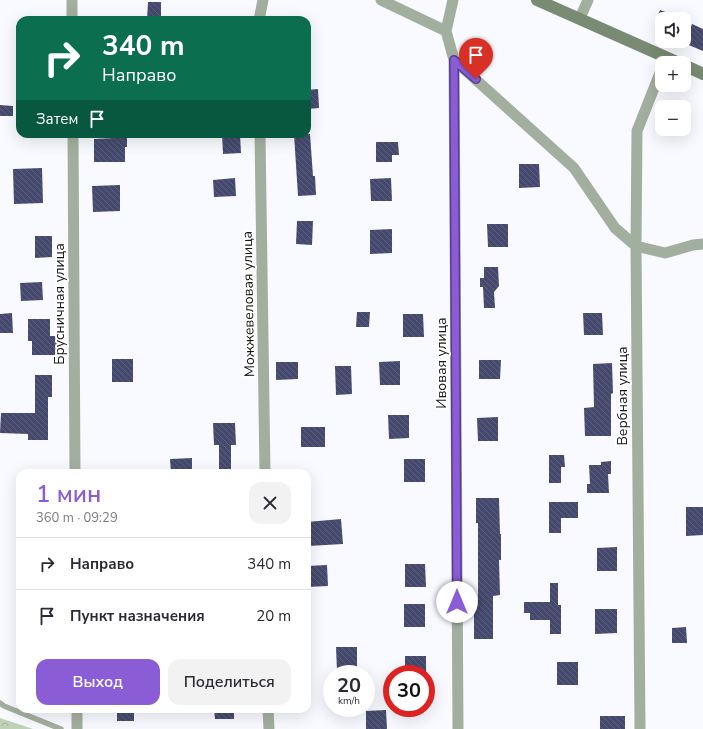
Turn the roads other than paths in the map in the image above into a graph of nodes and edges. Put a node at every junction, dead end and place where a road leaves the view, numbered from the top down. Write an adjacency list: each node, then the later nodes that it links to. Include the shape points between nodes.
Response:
1 (72, 0): 7 (street)
2 (263, 0): 8 (street)
3 (381, 0): 10 (street)
4 (453, 0): 10 (street, Ивовая улица)
5 (537, 0): 9 (street)
6 (588, 0): 9 (street)
7 (72, 16)
8 (260, 16)
9 (580, 18): 11 (street)
10 (446, 31): 12 (street, Ивовая улица)
11 (655, 58)
12 (454, 60): 19 (street, via 574,168 615,228); 30 (street, Ивовая улица)
13 (691, 68): 14 (street)
14 (703, 74)
15 (655, 86): 19 (street, Вербная улица, via 637,131)
16 (73, 138): 20 (street, Брусничная улица)
17 (260, 138): 21 (street, Можжевеловая улица)
18 (703, 244): 19 (street, via 693,244 665,253)
19 (636, 246): 31 (street, Вербная улица)
20 (75, 469)
21 (265, 469)
22 (0, 703): 23 (lane)
23 (16, 711)
24 (21, 713): 27 (lane)
25 (77, 713): 28 (street)
26 (268, 713): 29 (street)
27 (61, 729)
28 (77, 729)
29 (269, 729)
30 (458, 729)
31 (640, 729)

